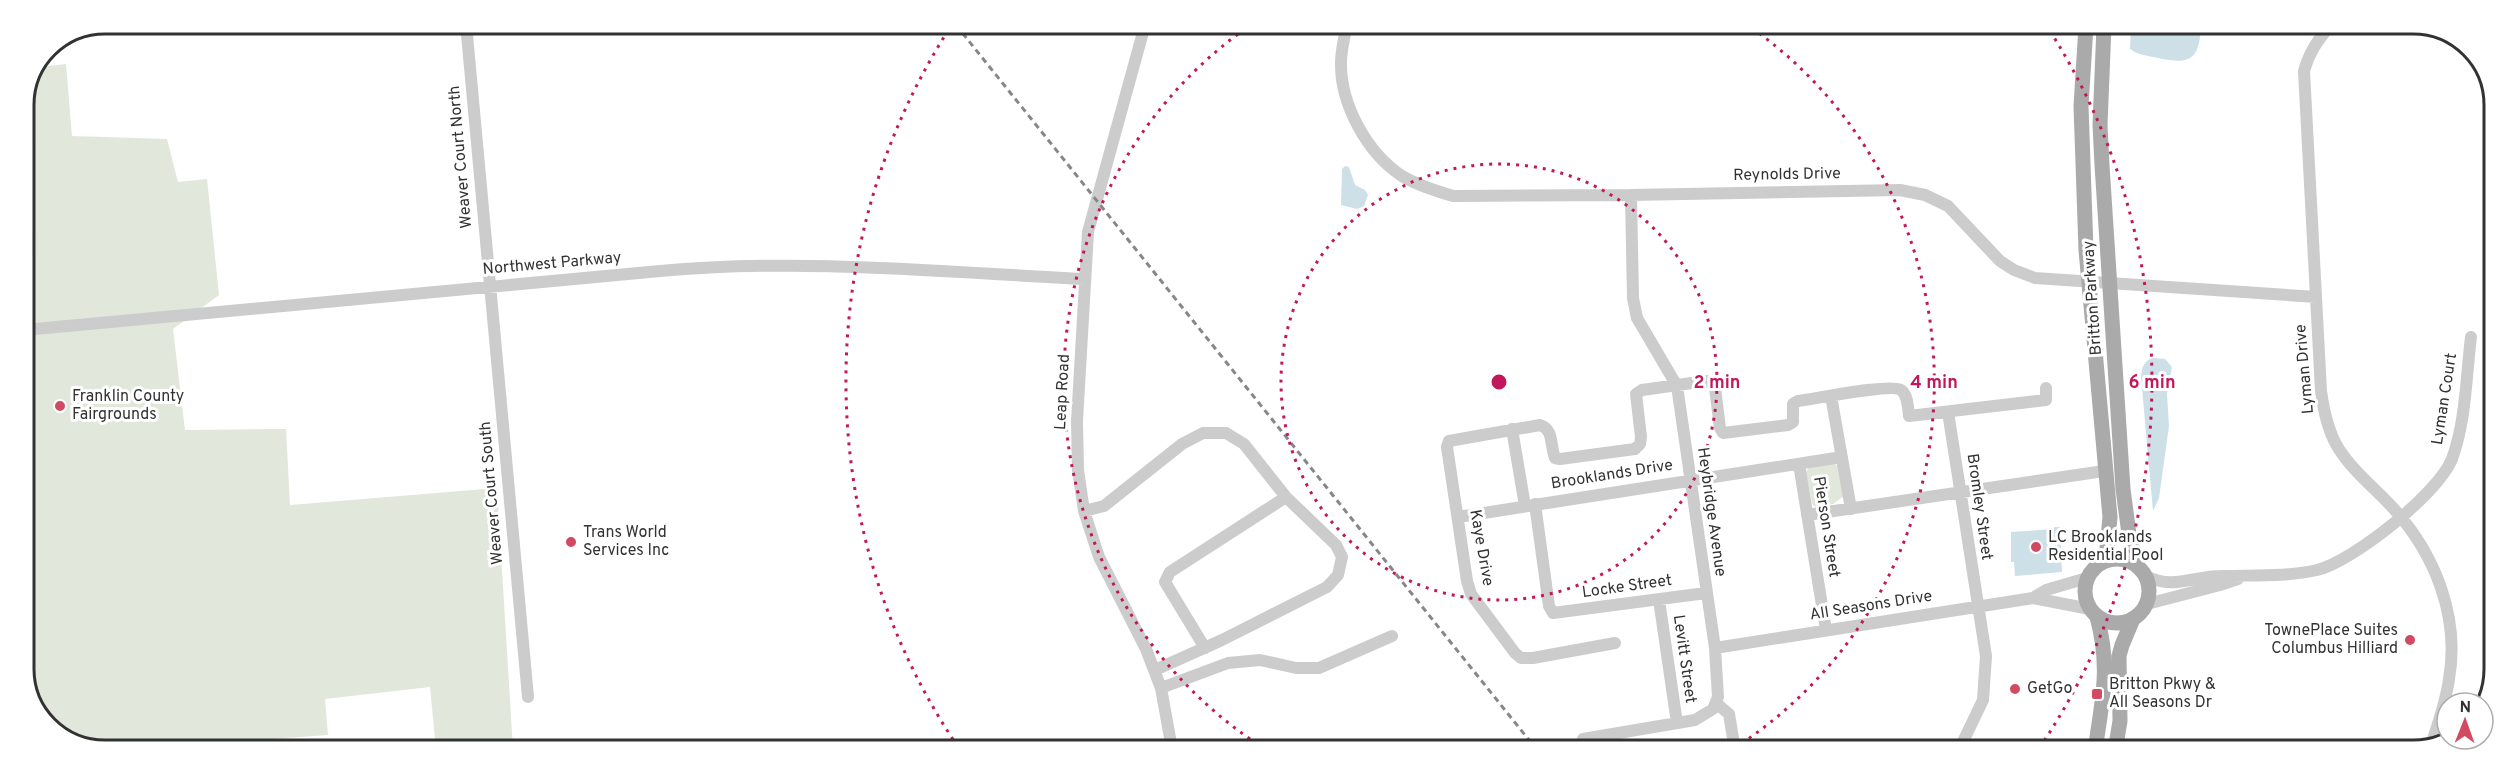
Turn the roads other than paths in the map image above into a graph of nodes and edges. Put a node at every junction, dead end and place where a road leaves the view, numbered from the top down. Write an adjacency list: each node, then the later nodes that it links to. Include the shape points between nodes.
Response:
1 (467, 34): 11 (street, Weaver Court North)
2 (1142, 34): 8 (street, Leap Road, via 1089,224)
3 (1345, 34): 7 (street, Reynolds Drive, via 1341,62 1348,105 1368,141 1404,177 1454,196)
4 (2085, 34): 9 (main road, Britton Parkway, via 2080,106)
5 (2104, 34): 10 (main road, Britton Parkway, via 2100,125)
6 (2323, 34): 12 (street, Lyman Drive, via 2308,56 2304,71)
7 (1631, 195): 9 (street, Reynolds Drive, via 1912,191 1948,206 1986,248 2014,270 2035,278); 15 (street, Heybridge Avenue, via 1633,298 1637,318)
8 (1085, 279): 11 (street, Northwest Parkway, via 761,265); 28 (street, Leap Road, via 1077,446)
9 (2088, 282): 10 (street, Reynolds Drive); 22 (main road, Britton Parkway)
10 (2109, 285): 12 (street, Reynolds Drive); 33 (main road, Britton Parkway, via 2123,489 2129,534)
11 (490, 286): 13 (street, Northwest Parkway); 50 (street, Weaver Court South)
12 (2316, 297): 30 (street, Lyman Drive, via 2321,391 2332,433 2342,455)
13 (34, 329)
14 (2471, 337): 30 (street, Lyman Court, via 2460,432 2451,461 2443,475)
15 (1677, 386): 17 (street, via 1712,383 1723,433 1788,425 1793,422 1793,404); 19 (street, via 1636,394 1641,437 1635,449 1560,459 1555,458 1546,426); 23 (street, Heybridge Avenue)
16 (2046, 388): 18 (street, via 2046,400)
17 (1831, 396): 18 (street, via 1896,388 1905,394 1909,417); 20 (street, Pierson Street)
18 (1948, 412): 24 (street, Bromley Street)
19 (1512, 429): 26 (street); 31 (street, Kaye Drive, via 1449,441)
20 (1842, 457): 21 (street, Brooklands Drive); 27 (street, Pierson Street)
21 (1799, 464): 23 (street, Brooklands Drive); 29 (street, Pierson Street)
22 (2104, 471): 24 (street); 32 (main road, Britton Parkway, via 2109,530)
23 (1690, 479): 26 (street, Brooklands Drive); 36 (street, Heybridge Avenue)
24 (1960, 492): 27 (street); 40 (street, Bromley Street)
25 (1286, 497): 28 (street, via 1244,444 1226,433 1203,434 1182,444 1104,506); 46 (street, via 1170,572 1165,582); 46 (street, via 1336,545 1342,557 1338,575 1318,592)
26 (1530, 505): 31 (street, Brooklands Drive); 38 (street, Locke Street, via 1553,613)
27 (1851, 509): 29 (street)
28 (1084, 511): 48 (street, Leap Road, via 1099,557)
29 (1807, 515): 43 (street, Pierson Street)
30 (2401, 517): 34 (street, via 2334,564 2316,570); 53 (street, Lyman Drive, via 2433,564 2450,628 2449,680)
31 (1458, 518): 45 (street, Kaye Drive, via 1471,594 1521,658)
32 (2101, 563): 33 (main road, via 2124,560); 35 (main road)
33 (2142, 572): 34 (street, via 2168,583); 39 (main road, via 2149,585)
34 (2242, 577): 39 (street)
35 (2087, 578): 37 (street, All Seasons Drive); 41 (main road, via 2085,600)
36 (1706, 593): 38 (street, Locke Street); 47 (street, Heybridge Avenue)
37 (2033, 598): 40 (street, All Seasons Drive); 41 (street, All Seasons Drive)
38 (1659, 600): 52 (street, Levitt Street)
39 (2147, 604): 42 (main road)
40 (1977, 607): 43 (street, All Seasons Drive); 57 (street, Bromley Street, via 1986,656 1983,700)
41 (2094, 613): 42 (main road, via 2115,623); 58 (main road, via 2104,644 2106,670)
42 (2133, 619): 59 (main road, via 2119,656)
43 (1826, 630): 47 (street, All Seasons Drive)
44 (1392, 636): 49 (street, via 1319,668 1296,668 1260,660 1228,663)
45 (1615, 643)
46 (1204, 648): 48 (street)
47 (1715, 648): 51 (street, Heybridge Avenue)
48 (1155, 670): 49 (street, Leap Road)
49 (1161, 688): 55 (street, Leap Road)
50 (528, 697)
51 (1716, 703): 52 (street, via 1707,715); 56 (street, via 1729,714)
52 (1677, 723): 54 (street)
53 (2433, 738)
54 (1583, 739)
55 (1170, 740)
56 (1733, 740)
57 (1964, 740)
58 (2096, 740)
59 (2117, 740)

